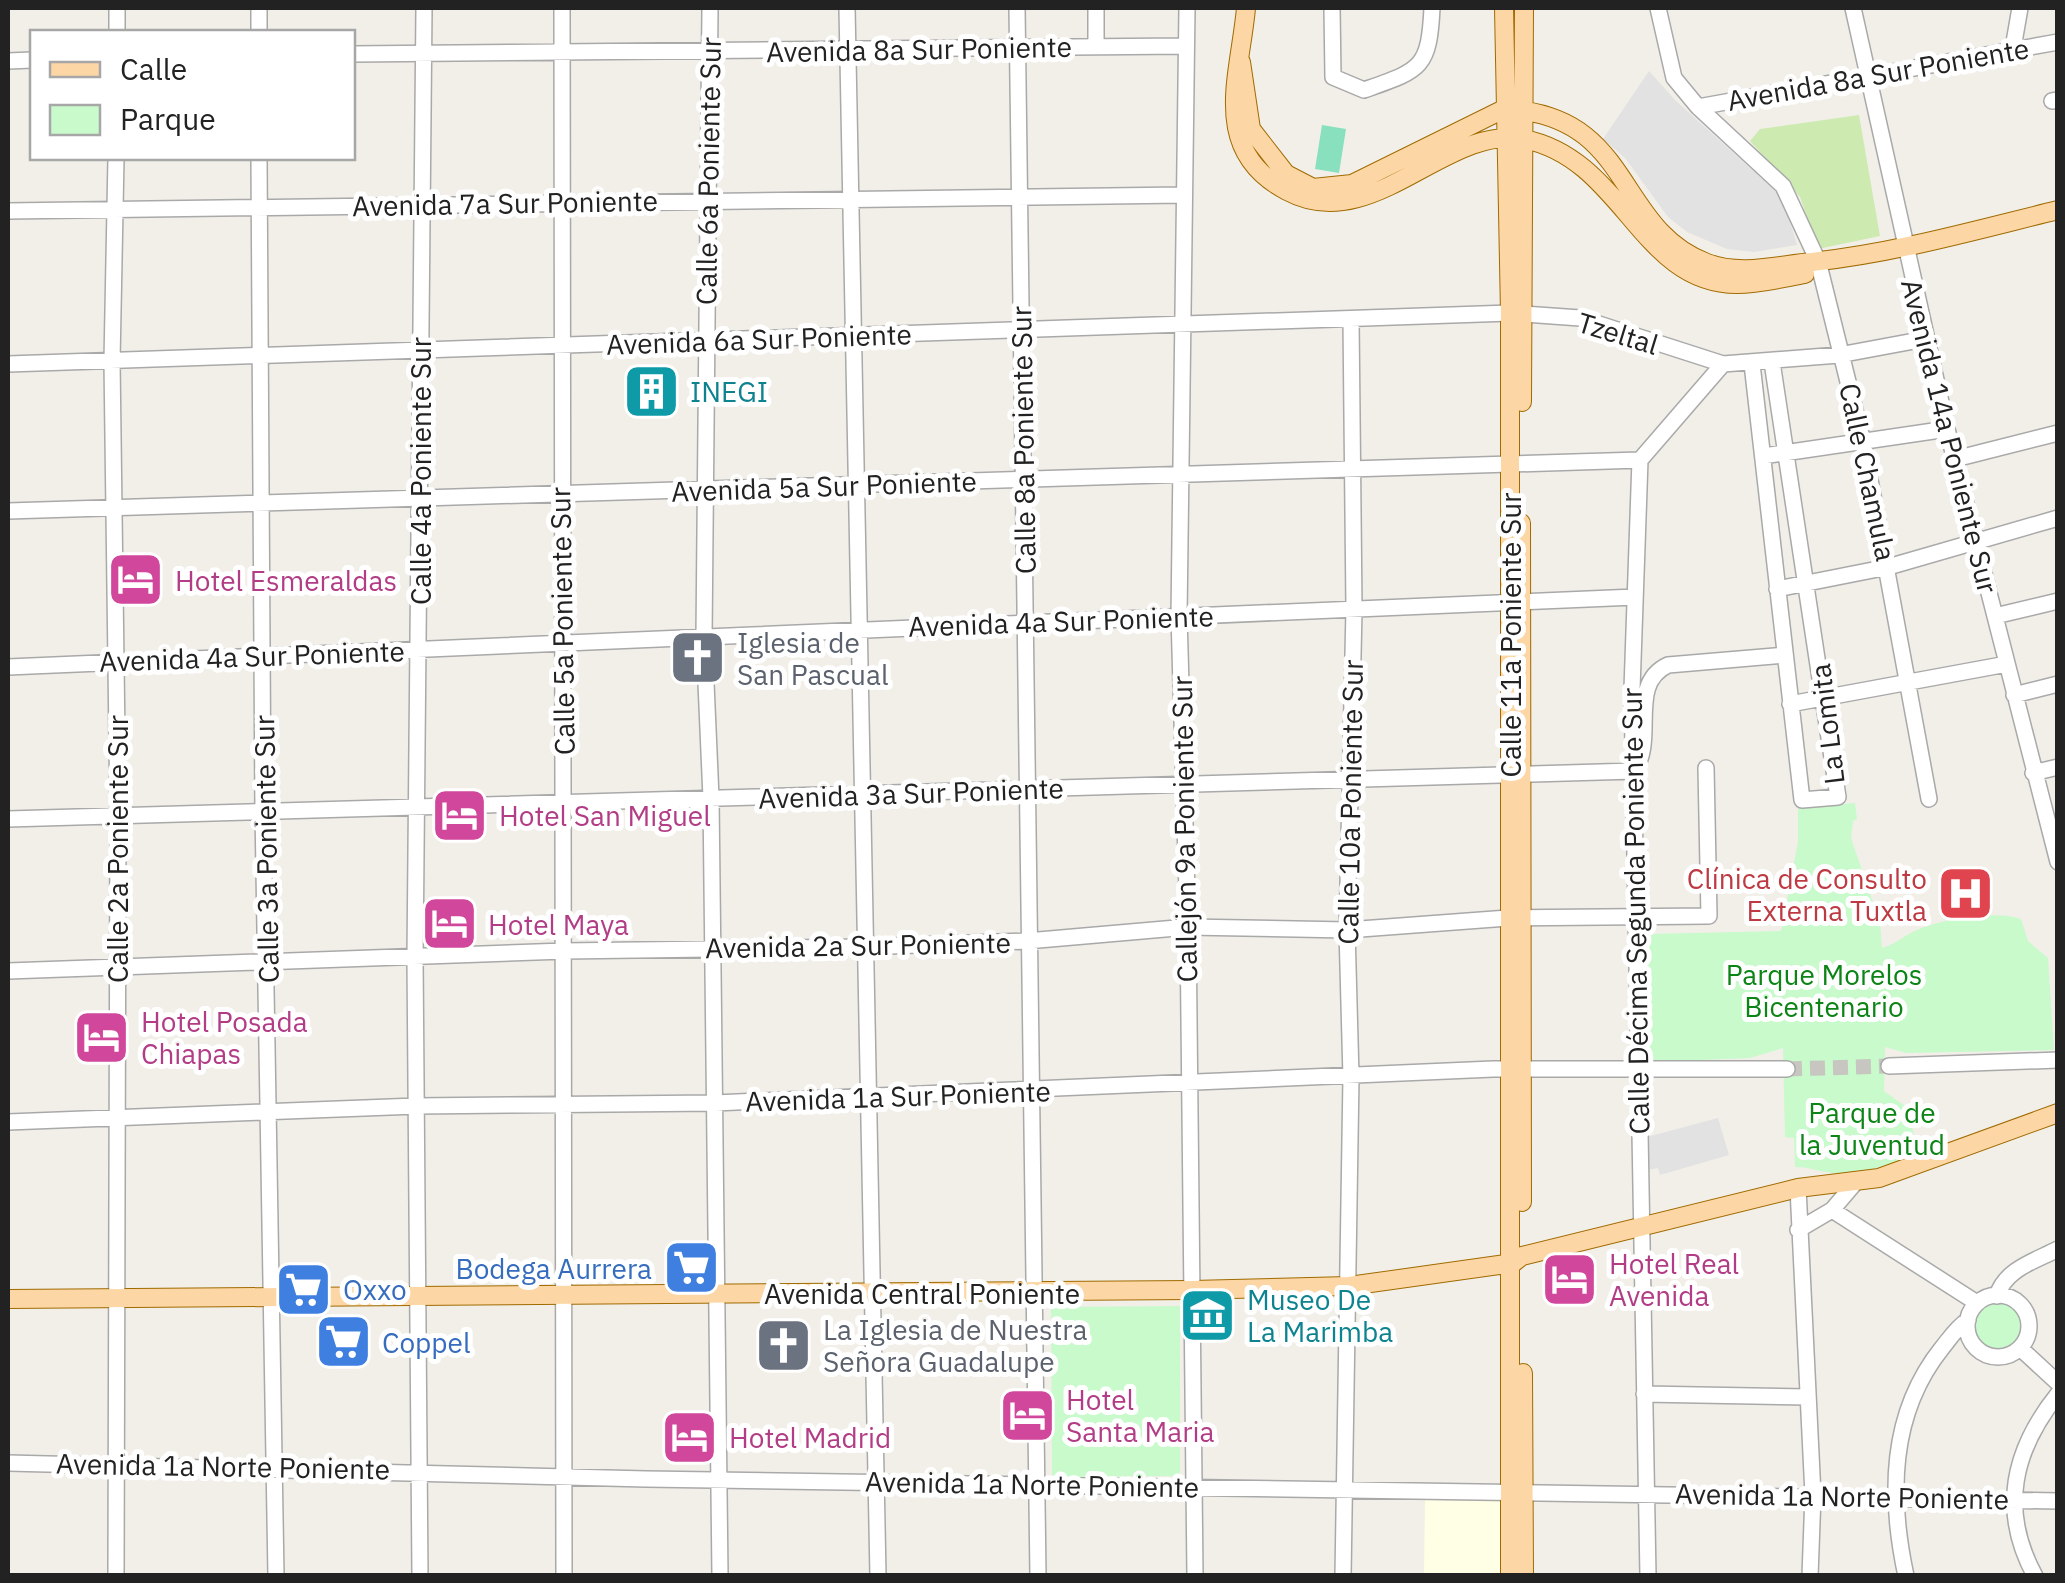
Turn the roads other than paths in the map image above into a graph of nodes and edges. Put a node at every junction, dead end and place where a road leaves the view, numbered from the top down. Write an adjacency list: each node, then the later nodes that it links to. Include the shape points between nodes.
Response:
1 (424, 8): 22 (street, Calle 4a Poniente Sur)
2 (562, 8): 23 (street, Calle 5a Poniente Sur)
3 (710, 8): 24 (street, Calle 6a Poniente Sur)
4 (847, 8): 21 (street)
5 (1017, 8): 17 (street, Calle 8a Poniente Sur)
6 (1096, 8): 18 (street)
7 (1187, 8): 19 (street, Callejón 9a Poniente Sur)
8 (1246, 8): 26 (main road)
9 (1332, 8): 10 (street, via 1334,77 1364,90 1424,60)
10 (1432, 8)
11 (1504, 8): 29 (main road, Calle 11a Poniente Sur)
12 (1524, 8): 30 (main road, Calle 11a Poniente Sur)
13 (1658, 8): 28 (street, Calle Chamula, via 1669,67)
14 (1853, 8): 27 (street, Avenida 14a Poniente Sur)
15 (2020, 8): 20 (street)
16 (2058, 42): 20 (street, Avenida 8a Sur Poniente)
17 (1018, 46): 18 (street, Avenida 8a Sur Poniente); 21 (street, Avenida 8a Sur Poniente); 35 (street, Calle 8a Poniente Sur)
18 (1096, 46): 19 (street, Avenida 8a Sur Poniente)
19 (1186, 46): 36 (street, Callejón 9a Poniente Sur)
20 (2013, 48): 27 (street, Avenida 8a Sur Poniente)
21 (848, 50): 24 (street, Avenida 8a Sur Poniente); 37 (street)
22 (424, 52): 23 (street, Avenida 8a Sur Poniente); 25 (street, Avenida 8a Sur Poniente); 40 (street, Calle 4a Poniente Sur)
23 (562, 53): 24 (street, Avenida 8a Sur Poniente); 39 (street, Calle 5a Poniente Sur)
24 (709, 53): 38 (street, Calle 6a Poniente Sur)
25 (355, 54)
26 (1241, 62): 29 (main road, via 1251,129 1286,174 1313,188 1352,184); 31 (main road, via 1234,82 1235,132 1265,174 1306,202 1364,196 1461,151)
27 (1865, 76): 28 (street, Avenida 8a Sur Poniente); 45 (street, Avenida 14a Poniente Sur)
28 (1698, 107): 46 (street, Calle Chamula, via 1783,186)
29 (1504, 109): 30 (main road); 31 (main road, Calle 11a Poniente Sur)
30 (1525, 110): 32 (main road, Calle 11a Poniente Sur); 46 (main road, via 1562,118 1586,133 1662,231 1707,263)
31 (1505, 139): 32 (main road); 47 (main road, Calle 11a Poniente Sur)
32 (1524, 139): 46 (main road, via 1582,164 1646,239 1702,279 1735,284); 47 (main road, Calle 11a Poniente Sur)
33 (116, 160): 42 (street, Calle 2a Poniente Sur)
34 (259, 160): 41 (street, Calle 3a Poniente Sur)
35 (1020, 195): 36 (street, Avenida 7a Sur Poniente); 37 (street, Avenida 7a Sur Poniente); 50 (street, Calle 8a Poniente Sur)
36 (1182, 195): 49 (street, Callejón 9a Poniente Sur)
37 (850, 198): 38 (street, Avenida 7a Sur Poniente); 51 (street)
38 (707, 200): 39 (street, Avenida 7a Sur Poniente); 53 (street, Calle 6a Poniente Sur)
39 (563, 202): 40 (street, Avenida 7a Sur Poniente); 54 (street, Calle 5a Poniente Sur)
40 (420, 204): 41 (street, Avenida 7a Sur Poniente); 55 (street, Calle 4a Poniente Sur)
41 (259, 207): 42 (street, Avenida 7a Sur Poniente); 57 (street, Calle 3a Poniente Sur)
42 (115, 210): 44 (street, Avenida 7a Sur Poniente); 58 (street, Calle 2a Poniente Sur)
43 (2058, 210): 45 (main road)
44 (8, 211)
45 (1904, 248): 46 (main road); 52 (street, Avenida 14a Poniente Sur)
46 (1823, 264): 56 (street, Calle Chamula)
47 (1517, 313): 48 (street, Avenida 6a Sur Poniente); 61 (street, Tzeltal, via 1580,318); 70 (main road, Calle 11a Poniente Sur)
48 (1350, 318): 49 (street, Avenida 6a Sur Poniente); 71 (street, Calle 10a Poniente Sur)
49 (1180, 324): 50 (street, Avenida 6a Sur Poniente); 72 (street, Callejón 9a Poniente Sur)
50 (1022, 330): 51 (street, Avenida 6a Sur Poniente); 73 (street, Calle 8a Poniente Sur)
51 (852, 336): 53 (street, Avenida 6a Sur Poniente); 74 (street)
52 (1925, 339): 56 (street, Tzeltal); 63 (street, Avenida 14a Poniente Sur)
53 (706, 340): 54 (street, Avenida 6a Sur Poniente); 75 (street, Calle 6a Poniente Sur)
54 (561, 346): 55 (street, Avenida 6a Sur Poniente); 76 (street, Calle 5a Poniente Sur)
55 (420, 350): 57 (street, Avenida 6a Sur Poniente); 77 (street, Calle 4a Poniente Sur)
56 (1844, 354): 59 (street, Tzeltal); 65 (street, Calle Chamula)
57 (262, 356): 58 (street, Avenida 6a Sur Poniente); 78 (street, Calle 3a Poniente Sur)
58 (112, 361): 60 (street, Avenida 6a Sur Poniente); 79 (street, Calle 2a Poniente Sur)
59 (1772, 362): 62 (street, Tzeltal); 66 (street, La Lomita)
60 (8, 364)
61 (1724, 364): 62 (street, Tzeltal); 69 (street)
62 (1752, 364): 67 (street, La Lomita)
63 (1946, 429): 65 (street); 68 (street, Avenida 14a Poniente Sur)
64 (2058, 434): 68 (street)
65 (1863, 442): 66 (street); 83 (street, Calle Chamula)
66 (1786, 452): 67 (street); 84 (street, La Lomita)
67 (1763, 456): 85 (street, La Lomita)
68 (1956, 459): 82 (street, Avenida 14a Poniente Sur)
69 (1640, 460): 70 (street, Avenida 5a Sur Poniente); 86 (street, Calle Décima Segunda Poniente Sur)
70 (1516, 464): 71 (street, Avenida 5a Sur Poniente); 88 (main road, Calle 11a Poniente Sur)
71 (1353, 469): 72 (street, Avenida 5a Sur Poniente); 89 (street, Calle 10a Poniente Sur)
72 (1182, 475): 73 (street, Avenida 5a Sur Poniente); 90 (street, Callejón 9a Poniente Sur)
73 (1024, 480): 74 (street, Avenida 5a Sur Poniente); 92 (street, Calle 8a Poniente Sur)
74 (855, 485): 75 (street, Avenida 5a Sur Poniente); 93 (street)
75 (704, 490): 76 (street, Avenida 5a Sur Poniente); 94 (street, Calle 6a Poniente Sur)
76 (561, 494): 77 (street, Avenida 5a Sur Poniente); 95 (street, Calle 5a Poniente Sur)
77 (420, 498): 78 (street, Avenida 5a Sur Poniente); 96 (street, Calle 4a Poniente Sur)
78 (263, 503): 79 (street, Avenida 5a Sur Poniente); 98 (street, Calle 3a Poniente Sur)
79 (114, 508): 80 (street, Avenida 5a Sur Poniente); 99 (street, Calle 2a Poniente Sur)
80 (8, 511)
81 (2058, 518): 82 (street)
82 (1976, 538): 83 (street); 91 (street, Avenida 14a Poniente Sur)
83 (1888, 567): 84 (street); 102 (street, Calle Chamula)
84 (1808, 584): 85 (street); 105 (street, La Lomita)
85 (1777, 589): 97 (street, La Lomita)
86 (1635, 597): 88 (street, Avenida 4a Sur Poniente); 109 (street, Calle Décima Segunda Poniente Sur)
87 (2058, 601): 91 (street)
88 (1514, 602): 89 (street, Avenida 4a Sur Poniente); 111 (main road, Calle 11a Poniente Sur)
89 (1354, 609): 90 (street, Avenida 4a Sur Poniente); 112 (street, Calle 10a Poniente Sur)
90 (1179, 616): 92 (street, Avenida 4a Sur Poniente); 113 (street, Callejón 9a Poniente Sur)
91 (1995, 616): 100 (street, Avenida 14a Poniente Sur)
92 (1026, 623): 93 (street, Avenida 4a Sur Poniente); 114 (street, Calle 8a Poniente Sur)
93 (858, 630): 94 (street, Avenida 4a Sur Poniente); 115 (street)
94 (704, 637): 95 (street, Avenida 4a Sur Poniente); 116 (street, Calle 6a Poniente Sur)
95 (564, 643): 96 (street, Avenida 4a Sur Poniente); 118 (street, Calle 5a Poniente Sur)
96 (419, 649): 98 (street, Avenida 4a Sur Poniente); 119 (street, Calle 4a Poniente Sur)
97 (1785, 655): 106 (street, La Lomita); 109 (street, via 1668,665 1654,672 1647,683 1642,758)
98 (266, 656): 99 (street, Avenida 4a Sur Poniente); 120 (street, Calle 3a Poniente Sur)
99 (116, 662): 101 (street, Avenida 4a Sur Poniente); 121 (street, Calle 2a Poniente Sur)
100 (2006, 664): 102 (street); 104 (street, Avenida 14a Poniente Sur)
101 (8, 667)
102 (1910, 684): 105 (street); 117 (street, Calle Chamula)
103 (2058, 684): 104 (street)
104 (2014, 695): 110 (street, Avenida 14a Poniente Sur)
105 (1826, 700): 106 (street); 106 (street, La Lomita, via 1838,797 1802,800)
106 (1790, 704)
107 (2058, 767): 110 (street)
108 (1706, 768): 125 (street, Avenida 2a Sur Poniente, via 1709,916)
109 (1634, 772): 111 (street, Avenida 3a Sur Poniente); 125 (street, Calle Décima Segunda Poniente Sur)
110 (2033, 773): 123 (street, Avenida 14a Poniente Sur)
111 (1517, 775): 112 (street, Avenida 3a Sur Poniente); 124 (main road, Calle 11a Poniente Sur)
112 (1351, 780): 113 (street, Avenida 3a Sur Poniente); 127 (street, Calle 10a Poniente Sur)
113 (1184, 784): 114 (street, Avenida 3a Sur Poniente); 126 (street, Callejón 9a Poniente Sur)
114 (1026, 789): 115 (street, Avenida 3a Sur Poniente); 128 (street, Calle 8a Poniente Sur)
115 (860, 794): 116 (street, Avenida 3a Sur Poniente); 129 (street)
116 (712, 798): 118 (street, Avenida 3a Sur Poniente); 130 (street, Calle 6a Poniente Sur)
117 (1928, 798)
118 (564, 803): 119 (street, Avenida 3a Sur Poniente); 131 (street, Calle 5a Poniente Sur)
119 (417, 807): 120 (street, Avenida 3a Sur Poniente); 132 (street, Calle 4a Poniente Sur)
120 (263, 812): 121 (street, Avenida 3a Sur Poniente); 133 (street, Calle 3a Poniente Sur)
121 (118, 816): 122 (street, Avenida 3a Sur Poniente); 134 (street, Calle 2a Poniente Sur)
122 (8, 819)
123 (2056, 852)
124 (1516, 918): 125 (street, Avenida 2a Sur Poniente); 127 (street, Avenida 2a Sur Poniente); 138 (main road, Calle 11a Poniente Sur)
125 (1637, 918): 140 (street, Calle Décima Segunda Poniente Sur)
126 (1188, 927): 127 (street, Avenida 2a Sur Poniente); 128 (street, Avenida 2a Sur Poniente); 142 (street, Callejón 9a Poniente Sur)
127 (1347, 930): 141 (street, Calle 10a Poniente Sur)
128 (1027, 940): 129 (street, Avenida 2a Sur Poniente); 143 (street, Calle 8a Poniente Sur)
129 (863, 948): 130 (street, Avenida 2a Sur Poniente); 144 (street)
130 (714, 949): 131 (street, Avenida 2a Sur Poniente); 146 (street, Calle 6a Poniente Sur)
131 (564, 951): 132 (street, Avenida 2a Sur Poniente); 145 (street, Calle 5a Poniente Sur)
132 (415, 958): 133 (street, Avenida 2a Sur Poniente); 147 (street, Calle 4a Poniente Sur)
133 (267, 961): 134 (street, Avenida 2a Sur Poniente); 149 (street, Calle 3a Poniente Sur)
134 (117, 968): 135 (street, Avenida 2a Sur Poniente); 150 (street, Calle 2a Poniente Sur)
135 (8, 971)
136 (2058, 1060): 137 (street)
137 (1889, 1066)
138 (1515, 1068): 140 (street, Avenida 1a Sur Poniente); 141 (street, Avenida 1a Sur Poniente); 158 (main road, Calle 11a Poniente Sur)
139 (1788, 1069): 140 (street, Avenida 1a Sur Poniente)
140 (1636, 1072): 155 (street, Calle Décima Segunda Poniente Sur)
141 (1351, 1077): 142 (street, Avenida 1a Sur Poniente); 159 (street, Calle 10a Poniente Sur)
142 (1189, 1082): 143 (street, Avenida 1a Sur Poniente); 160 (street, Callejón 9a Poniente Sur)
143 (1032, 1090): 144 (street, Avenida 1a Sur Poniente); 161 (street, Calle 8a Poniente Sur)
144 (872, 1097): 146 (street, Avenida 1a Sur Poniente); 163 (street)
145 (566, 1103): 146 (street, Avenida 1a Sur Poniente); 147 (street, Avenida 1a Sur Poniente); 165 (street, Calle 5a Poniente Sur)
146 (715, 1103): 162 (street, Calle 6a Poniente Sur)
147 (416, 1106): 149 (street, Avenida 1a Sur Poniente); 164 (street, Calle 4a Poniente Sur)
148 (2056, 1112): 152 (main road, Avenida Central Poniente)
149 (270, 1114): 150 (street, Avenida 1a Sur Poniente); 169 (street, Calle 3a Poniente Sur)
150 (117, 1120): 151 (street, Avenida 1a Sur Poniente); 168 (street, Calle 2a Poniente Sur)
151 (8, 1122)
152 (1855, 1183): 153 (main road, Avenida Central Poniente); 154 (street)
153 (1798, 1188): 155 (main road, Avenida Central Poniente); 156 (street)
154 (1832, 1210): 156 (street); 170 (street)
155 (1640, 1225): 158 (main road, Avenida Central Poniente); 174 (street, Calle Décima Segunda Poniente Sur)
156 (1798, 1230): 176 (street)
157 (2058, 1250): 166 (street, via 2016,1270)
158 (1518, 1260): 159 (main road, Avenida Central Poniente); 188 (main road, Calle 11a Poniente Sur)
159 (1349, 1286): 160 (main road, Avenida Central Poniente); 186 (street, Calle 10a Poniente Sur)
160 (1192, 1290): 161 (main road, Avenida Central Poniente); 185 (street, Callejón 9a Poniente Sur)
161 (1034, 1293): 163 (main road, Avenida Central Poniente); 184 (street, Calle 8a Poniente Sur)
162 (714, 1294): 163 (main road, Avenida Central Poniente); 165 (main road, Avenida Central Poniente); 182 (street, Calle 6a Poniente Sur)
163 (875, 1294): 183 (street)
164 (415, 1295): 165 (main road, Avenida Central Poniente); 169 (main road, Avenida Central Poniente); 180 (street, Calle 4a Poniente Sur)
165 (561, 1295): 181 (street, Calle 5a Poniente Sur)
166 (1997, 1296): 170 (street); 172 (street, via 2024,1310 2029,1330)
167 (8, 1299): 168 (main road, Avenida Central Poniente)
168 (118, 1300): 169 (main road, Avenida Central Poniente); 178 (street, Calle 2a Poniente Sur)
169 (271, 1300): 179 (street, Calle 3a Poniente Sur)
170 (1977, 1303): 171 (street)
171 (1968, 1320): 172 (street, via 1980,1351 2000,1357); 190 (street, via 1925,1369 1912,1399 1900,1434)
172 (2020, 1348): 173 (street)
173 (2058, 1383)
174 (1644, 1394): 176 (street); 187 (street, Calle Décima Segunda Poniente Sur)
175 (2058, 1394): 191 (street, via 2016,1463)
176 (1808, 1397): 189 (street)
177 (8, 1462): 178 (street, Avenida 1a Norte Poniente)
178 (115, 1464): 179 (street, Avenida 1a Norte Poniente); 193 (street, Calle 2a Poniente Sur)
179 (275, 1468): 180 (street, Avenida 1a Norte Poniente); 194 (street, Calle 3a Poniente Sur)
180 (420, 1470): 181 (street, Avenida 1a Norte Poniente); 195 (street, Calle 4a Poniente Sur)
181 (564, 1476): 182 (street, Avenida 1a Norte Poniente); 196 (street, Calle 5a Poniente Sur)
182 (718, 1481): 183 (street, Avenida 1a Norte Poniente); 197 (street, Calle 6a Poniente Sur)
183 (878, 1482): 184 (street, Avenida 1a Norte Poniente); 198 (street)
184 (1036, 1484): 185 (street, Avenida 1a Norte Poniente); 199 (street, Calle 8a Poniente Sur)
185 (1194, 1486): 186 (street, Avenida 1a Norte Poniente); 200 (street, Callejón 9a Poniente Sur)
186 (1344, 1491): 188 (street, Avenida 1a Norte Poniente); 201 (street, Calle 10a Poniente Sur)
187 (1646, 1492): 188 (street, Avenida 1a Norte Poniente); 189 (street, Avenida 1a Norte Poniente); 204 (street, Calle Décima Segunda Poniente Sur)
188 (1516, 1493): 202 (main road); 203 (main road)
189 (1812, 1495): 190 (street, Avenida 1a Norte Poniente); 205 (street)
190 (1894, 1497): 191 (street, Avenida 1a Norte Poniente); 206 (street)
191 (2013, 1498): 192 (street, Avenida 1a Norte Poniente); 207 (street, via 2020,1543)
192 (2058, 1501)
193 (116, 1576)
194 (276, 1576)
195 (420, 1576)
196 (564, 1576)
197 (720, 1576)
198 (878, 1576)
199 (1038, 1576)
200 (1195, 1576)
201 (1344, 1576)
202 (1510, 1576)
203 (1524, 1576)
204 (1648, 1576)
205 (1810, 1576)
206 (1906, 1576)
207 (2035, 1576)

